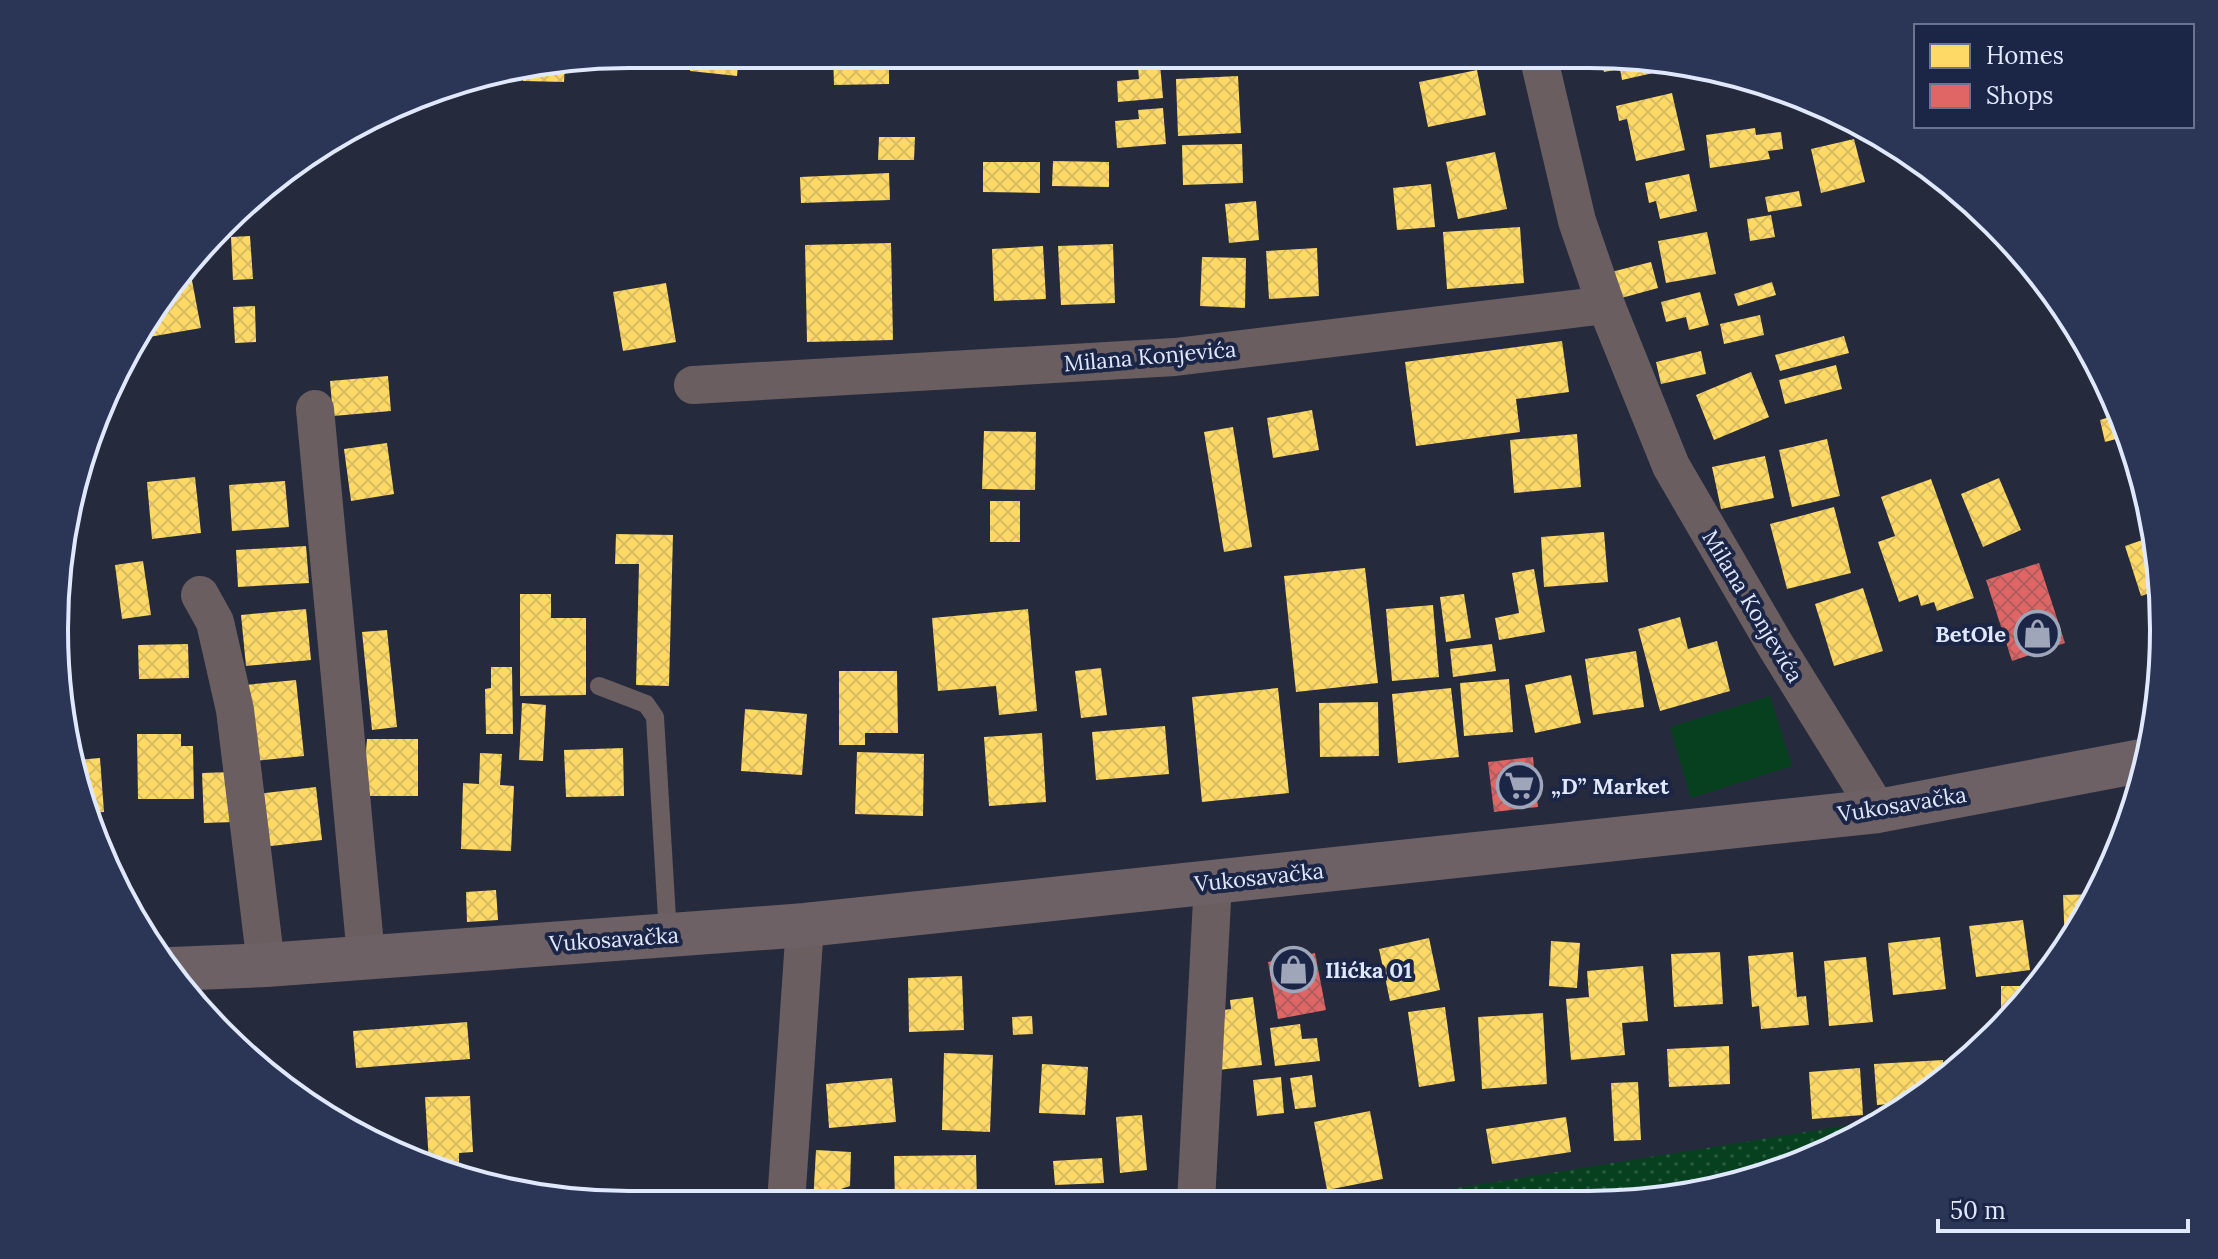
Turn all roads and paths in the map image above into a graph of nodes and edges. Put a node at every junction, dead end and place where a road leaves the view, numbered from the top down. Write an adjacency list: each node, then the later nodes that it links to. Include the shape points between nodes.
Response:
1 (1541, 68): 2 (street, Milana Konjevića, via 1577,221)
2 (1606, 305): 3 (street, Milana Konjevića, via 1175,357); 8 (street, Milana Konjevića, via 1671,466)
3 (693, 385)
4 (315, 409): 12 (street)
5 (200, 595): 13 (street, via 215,622 235,710)
6 (599, 686): 11 (lane, via 646,704 655,717)
7 (2134, 762): 8 (main road, Vukosavačka)
8 (1878, 811): 9 (main road, Vukosavačka)
9 (1213, 882): 10 (main road, Vukosavačka); 16 (street)
10 (805, 925): 11 (main road, Vukosavačka); 15 (street)
11 (668, 935): 12 (main road, Vukosavačka)
12 (366, 956): 13 (main road, Vukosavačka)
13 (266, 965): 14 (main road, Vukosavačka)
14 (182, 969)
15 (787, 1191)
16 (1197, 1191)

